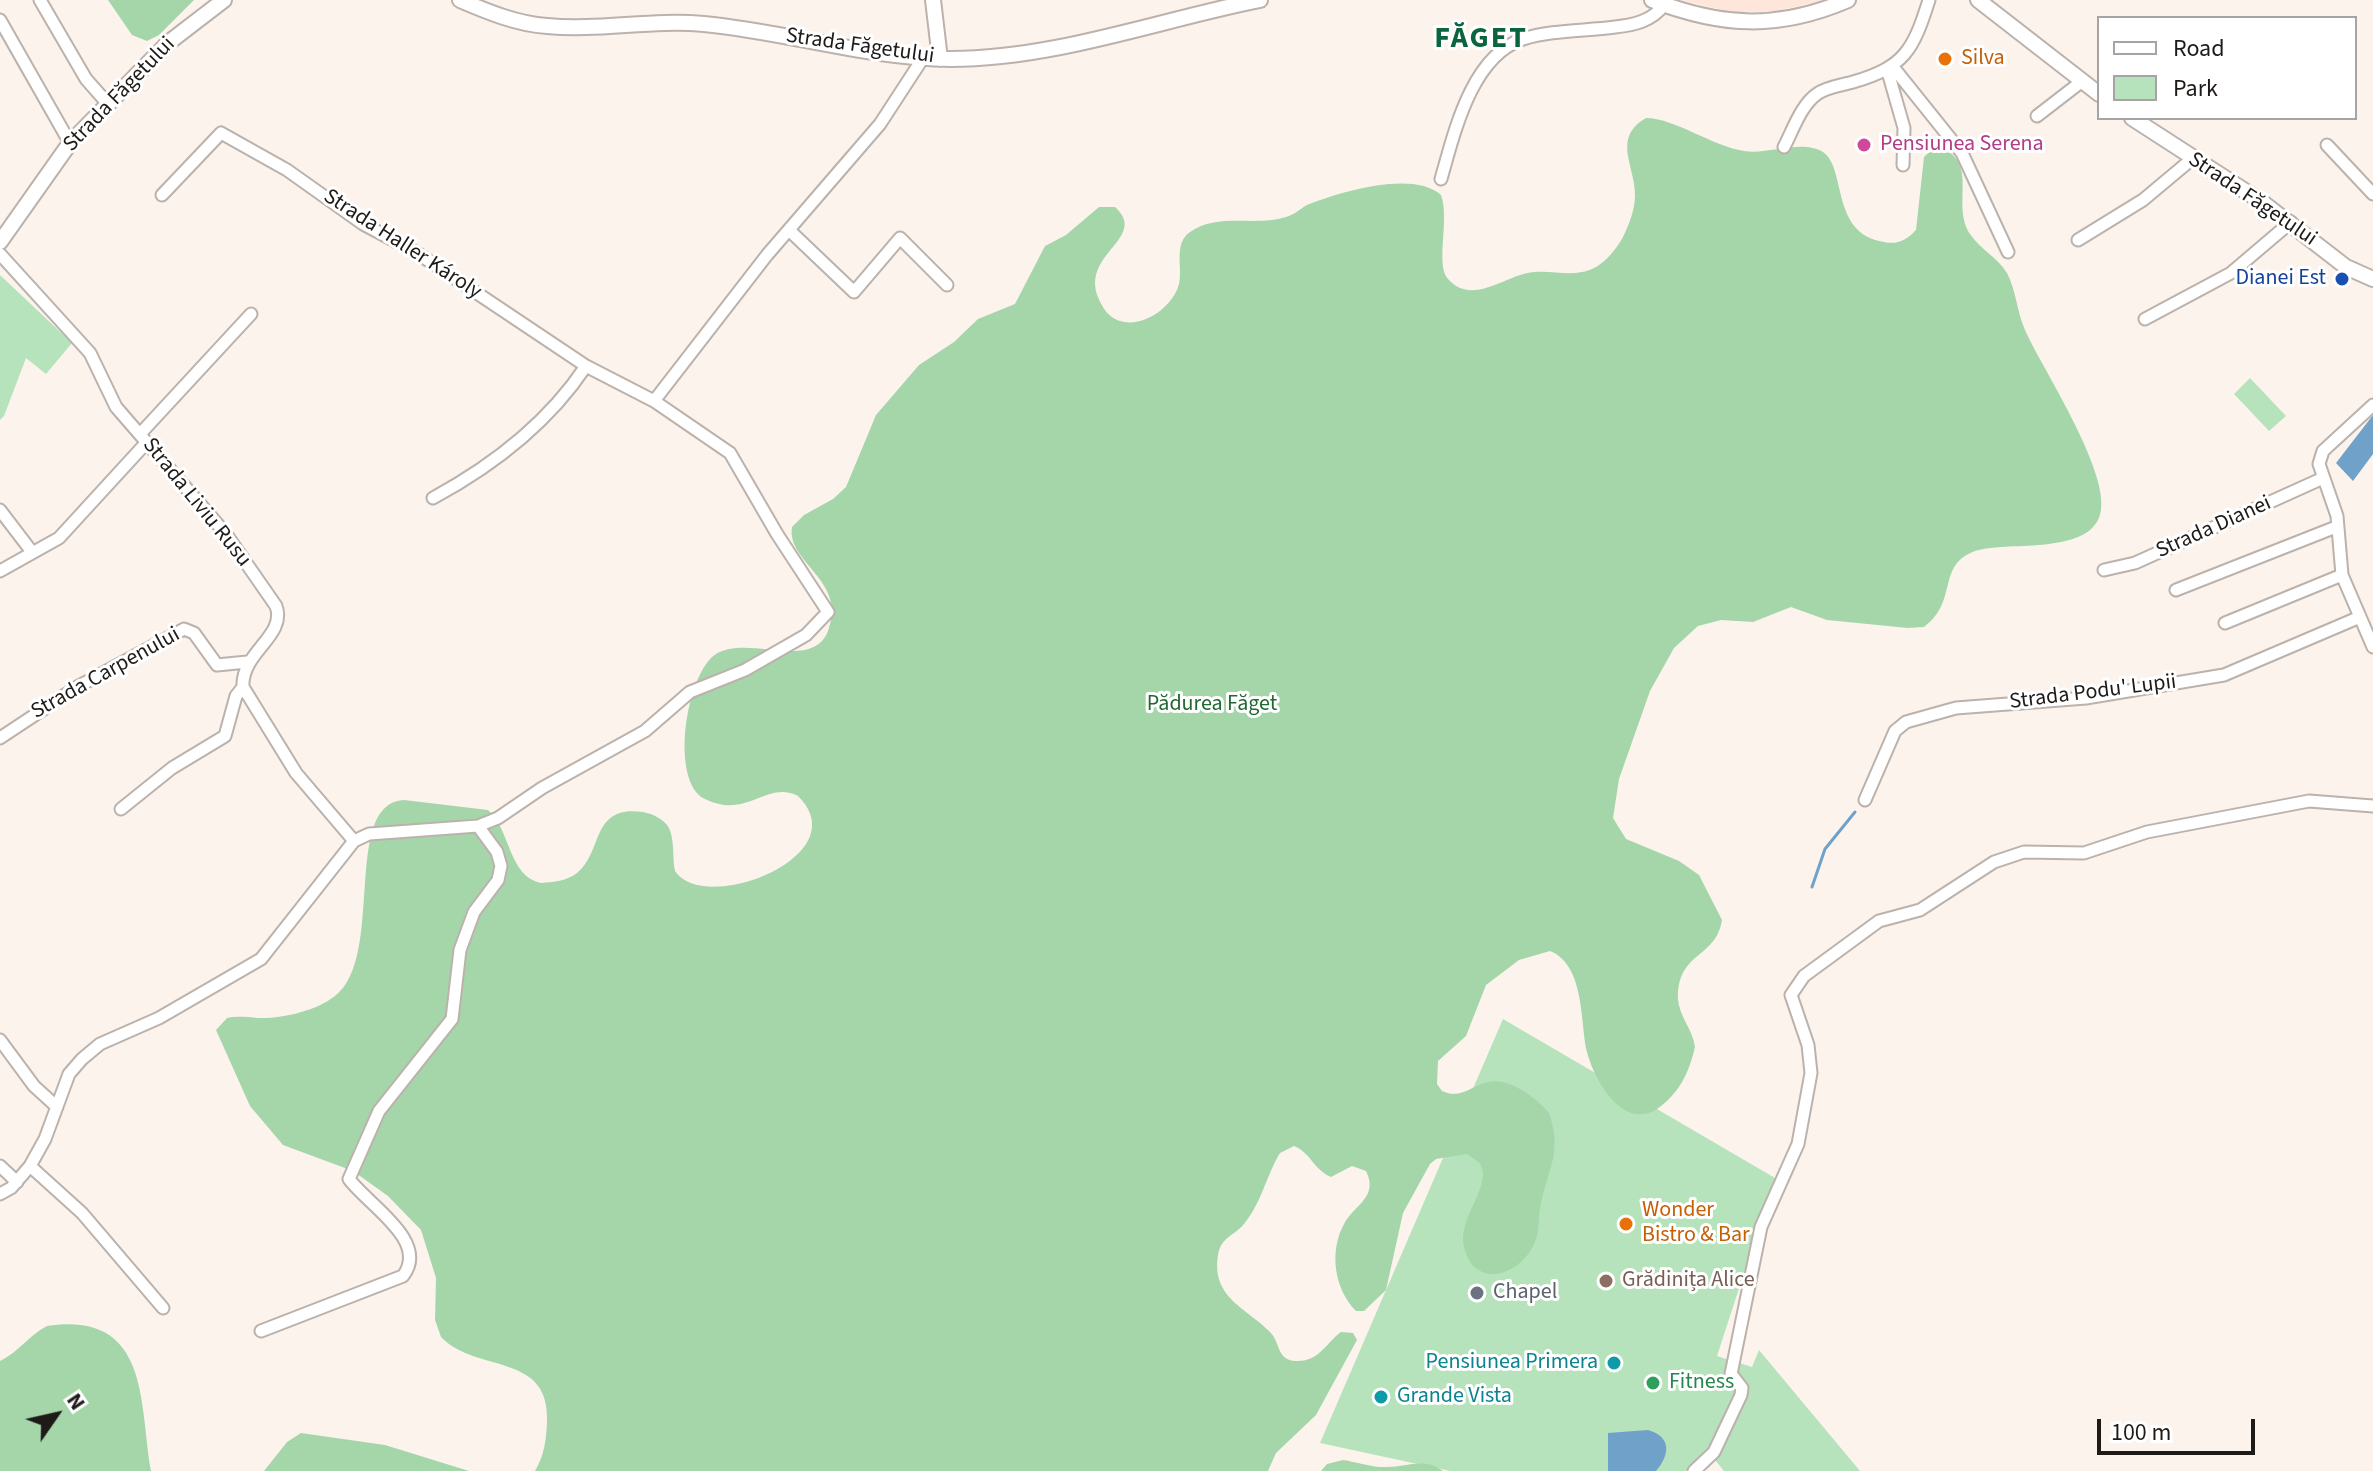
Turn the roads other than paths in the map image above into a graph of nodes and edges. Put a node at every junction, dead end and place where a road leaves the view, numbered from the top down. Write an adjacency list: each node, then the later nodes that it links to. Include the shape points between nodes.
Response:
1 (40, 0): 16 (street, via 86,79)
2 (224, 0): 16 (main road, Strada Făgetului, via 168,43)
3 (460, 0): 11 (main road, Strada Făgetului, via 520,23 548,27 707,24)
4 (933, 0): 12 (main road)
5 (1260, 0): 12 (main road, Strada Făgetului, via 1041,50)
6 (1848, 0): 9 (main road, via 1795,18 1745,23 1720,22)
7 (1929, 0): 13 (street, via 1921,27)
8 (1978, 0): 14 (main road)
9 (1658, 2): 24 (street, via 1656,15 1630,25 1540,36 1507,47 1489,62 1460,112)
10 (0, 20): 19 (street)
11 (923, 58): 12 (main road, Strada Făgetului); 28 (street, via 880,124)
12 (940, 59)
13 (1890, 70): 21 (street, via 1818,93 1803,109); 23 (street, via 1904,128); 31 (street, via 1962,153)
14 (2081, 82): 15 (main road); 17 (street)
15 (2097, 93)
16 (108, 104): 19 (main road, Strada Făgetului)
17 (2037, 116)
18 (2135, 120): 22 (main road, Strada Făgetului)
19 (70, 143): 30 (main road, Strada Făgetului)
20 (2327, 145): 25 (street)
21 (1784, 147)
22 (2192, 159): 27 (main road, Strada Făgetului); 29 (street, via 2143,200)
23 (1903, 165)
24 (1441, 179)
25 (2373, 194)
26 (162, 195): 37 (street, Strada Haller Károly, via 221,133 414,251)
27 (2291, 222): 33 (main road, Strada Făgetului, via 2346,267); 36 (street, via 2222,279)
28 (790, 231): 34 (street, via 854,292 900,238); 38 (street)
29 (2078, 240)
30 (0, 242)
31 (2008, 252)
32 (0, 254): 40 (street, Strada Liviu Rusu, via 90,353 116,407)
33 (2373, 279)
34 (947, 285)
35 (251, 314): 40 (street)
36 (2145, 319)
37 (586, 366): 38 (street, Strada Haller Károly); 42 (street, via 561,403 498,457)
38 (654, 401): 59 (street, Strada Haller Károly, via 730,453 828,612 806,635 745,670 690,692 645,731)
39 (2373, 405): 41 (street, via 2323,451)
40 (143, 438): 45 (street, via 59,538); 53 (street, Strada Liviu Rusu, via 226,534 276,606 277,627)
41 (2321, 479): 44 (street, via 2337,516); 46 (street, Strada Dianei, via 2135,563)
42 (433, 498)
43 (0, 510): 45 (street)
44 (2336, 527): 48 (street); 49 (street, Strada Dianei)
45 (32, 552): 47 (street)
46 (2104, 570)
47 (0, 571)
48 (2342, 575): 50 (street); 51 (street)
49 (2176, 590)
50 (2360, 617): 52 (street); 56 (street, Strada Podu' Lupii, via 2224,675 2086,698 1956,708 1906,722 1895,731)
51 (2225, 623)
52 (2373, 647)
53 (247, 662): 54 (street); 55 (street, Strada Carpenului, via 217,665 194,633 184,629 65,694)
54 (243, 687): 58 (street, via 225,736 172,768); 60 (street, via 288,762)
55 (0, 738)
56 (1865, 800)
57 (2373, 806): 69 (street, via 2309,801 2147,832 2084,853 2024,852 1994,862 1920,910 1879,921 1804,976 1791,995 1808,1045 1811,1073 1798,1144 1761,1227 1731,1374 1741,1395 1714,1452)
58 (121, 809)
59 (478, 826): 60 (street, via 369,834); 68 (street, via 501,866 498,880 474,912 460,950 452,1019 379,1111 349,1179 404,1238 411,1266 403,1276)
60 (354, 841): 62 (street, via 261,959 159,1018 100,1044 69,1074)
61 (0, 1040): 62 (street)
62 (57, 1107): 64 (street)
63 (0, 1166): 65 (street)
64 (30, 1166): 65 (street); 67 (street, via 82,1213)
65 (17, 1182): 66 (street)
66 (0, 1194)
67 (163, 1308)
68 (261, 1331)
69 (1694, 1471)

